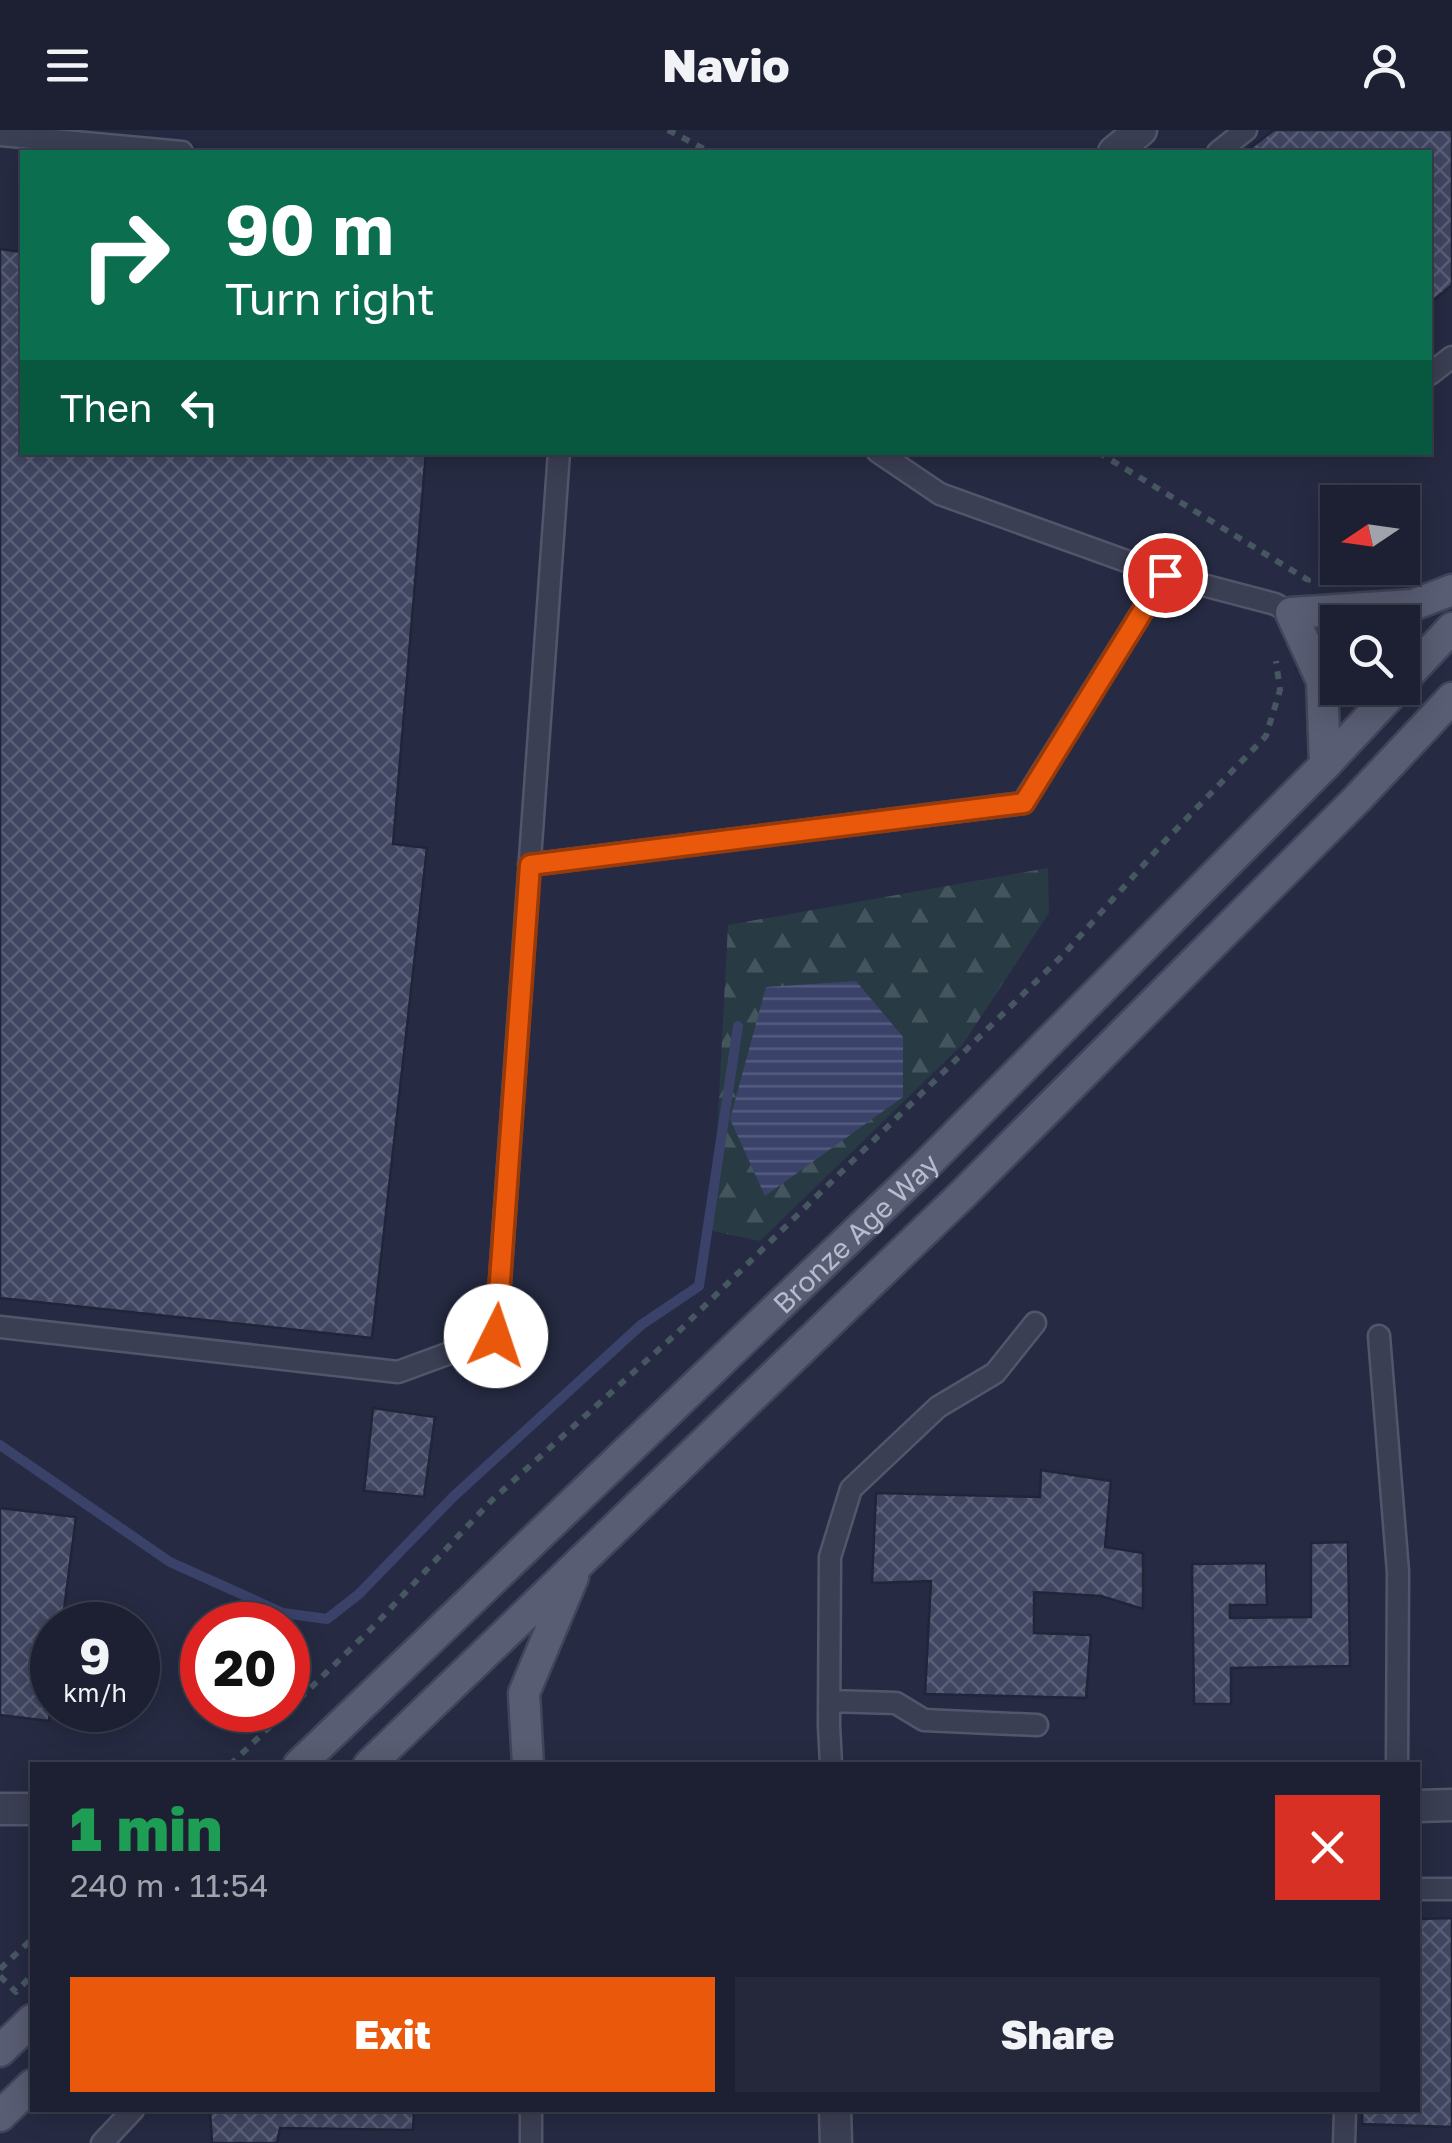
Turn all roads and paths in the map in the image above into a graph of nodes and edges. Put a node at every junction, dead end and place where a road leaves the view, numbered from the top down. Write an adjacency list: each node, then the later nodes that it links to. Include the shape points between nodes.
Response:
1 (668, 130): 6 (path)
2 (1140, 130): 7 (street)
3 (1246, 130): 8 (lane)
4 (0, 135): 5 (lane)
5 (161, 150)
6 (706, 150)
7 (1116, 150)
8 (1221, 150)
9 (1452, 357): 10 (lane)
10 (1432, 372)
11 (558, 455): 23 (lane)
12 (882, 455): 14 (lane, via 940,494)
13 (1103, 455): 16 (path, via 1308,580)
14 (1165, 575): 16 (lane, via 1275,604); 23 (lane, via 1024,803)
15 (1452, 590): 16 (main road, via 1413,604)
16 (1297, 600): 22 (main road, via 1322,680)
17 (1452, 628): 19 (main road)
18 (1274, 644): 28 (path, via 1280,690 1266,736 1002,1017 677,1333 492,1500)
19 (1420, 662)
20 (1452, 698): 27 (main road, Bronze Age Way, via 963,1194)
21 (1381, 705): 22 (main road, Bronze Age Way)
22 (1325, 765): 33 (main road, Bronze Age Way, via 922,1169)
23 (530, 865): 25 (lane, via 496,1336 398,1372)
24 (1035, 1323): 29 (lane, via 995,1374 938,1407 852,1488 830,1557)
25 (0, 1327)
26 (1380, 1336): 37 (lane, via 1398,1572)
27 (578, 1565): 34 (main road, Bronze Age Way); 35 (main road, via 524,1692)
28 (310, 1688)
29 (829, 1700): 30 (lane, via 896,1703 924,1720); 36 (lane)
30 (1038, 1726)
31 (264, 1732): 32 (path)
32 (233, 1762)
33 (302, 1762)
34 (372, 1762)
35 (528, 1762)
36 (831, 1762)
37 (1397, 1762)
38 (1452, 1805): 39 (street)
39 (1420, 1806)
40 (30, 1808): 41 (street)
41 (0, 1809)
42 (1452, 1888): 43 (lane)
43 (1420, 1889)
44 (30, 1941): 45 (path)
45 (0, 1972): 46 (path, via 16,1992)
46 (30, 1977)
47 (30, 2022): 48 (main road)
48 (0, 2051)
49 (30, 2087): 54 (main road)
50 (131, 2112): 55 (lane)
51 (531, 2112): 56 (lane)
52 (836, 2112): 57 (street)
53 (1345, 2112): 58 (lane)
54 (0, 2116)
55 (102, 2143)
56 (531, 2143)
57 (836, 2143)
58 (1344, 2143)

